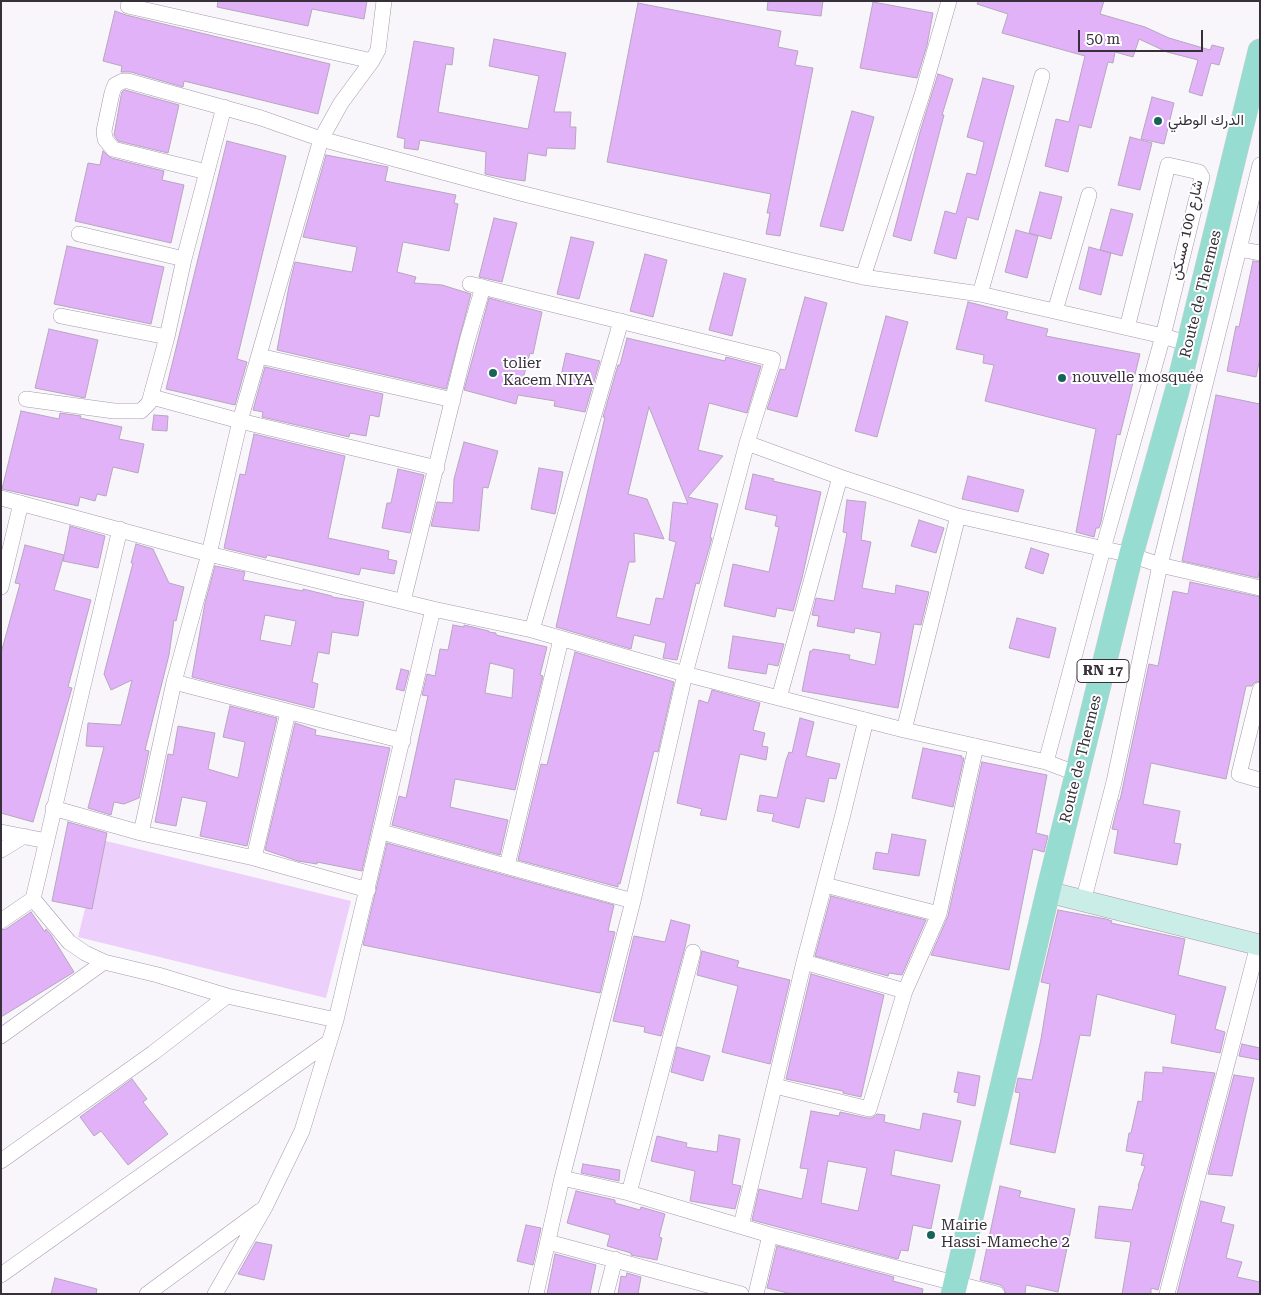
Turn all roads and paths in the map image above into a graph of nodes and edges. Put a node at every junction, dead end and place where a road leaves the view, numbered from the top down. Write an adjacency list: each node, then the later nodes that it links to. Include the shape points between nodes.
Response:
1 (384, 1): 5 (street, via 378,50)
2 (949, 1): 16 (street)
3 (128, 6): 5 (street)
4 (1260, 51): 24 (main road, Route de Thermes / RN 17)
5 (372, 61): 8 (street, via 341,103)
6 (1042, 76): 17 (street)
7 (224, 107): 8 (street); 10 (street); 10 (street, via 128,81 115,85 112,93 104,130 105,139 112,148)
8 (321, 139): 16 (street, via 520,193); 25 (street)
9 (1260, 166): 13 (street)
10 (207, 172): 15 (street)
11 (1089, 195): 18 (street)
12 (79, 234): 15 (street)
13 (1239, 249): 14 (street); 40 (street)
14 (1260, 253)
15 (184, 259): 23 (street)
16 (863, 277): 17 (street)
17 (980, 294): 18 (street)
18 (1055, 311): 21 (street)
19 (61, 316): 23 (street)
20 (621, 322): 28 (street, via 476,285); 30 (street, via 773,359); 45 (street)
21 (1127, 328): 22 (street); 22 (street, شارع 100 مسكن, via 1168,166 1199,172 1202,177)
22 (1163, 336): 24 (street); 37 (street)
23 (167, 337): 26 (street)
24 (1188, 344): 39 (main road, Route de Thermes / RN 17)
25 (259, 356): 28 (street); 29 (street)
26 (152, 396): 27 (street, via 143,410 133,412); 29 (street)
27 (26, 399)
28 (453, 400): 31 (street)
29 (240, 422): 31 (street); 38 (street)
30 (747, 443): 32 (street); 47 (street)
31 (437, 468): 43 (street)
32 (840, 477): 35 (street); 50 (street)
33 (1, 498): 34 (street)
34 (21, 504): 36 (street); 41 (street)
35 (958, 516): 37 (street); 53 (street)
36 (120, 529): 38 (street); 59 (street)
37 (1103, 549): 39 (street); 56 (street)
38 (209, 554): 43 (street); 48 (street)
39 (1131, 555): 40 (street); 57 (main road, Route de Thermes / RN 17)
40 (1160, 565): 42 (street); 73 (street, via 1114,782)
41 (1, 586)
42 (1260, 588)
43 (403, 601): 44 (street)
44 (434, 609): 45 (street); 54 (street)
45 (532, 630): 46 (street)
46 (561, 639): 47 (street); 67 (street)
47 (685, 674): 50 (street); 72 (street)
48 (174, 682): 51 (street); 62 (street)
49 (1260, 690): 58 (street, via 1239,774)
50 (779, 698): 52 (street)
51 (288, 712): 54 (street); 66 (street)
52 (866, 720): 53 (street); 68 (street)
53 (904, 730): 55 (street)
54 (403, 742): 61 (street)
55 (976, 746): 56 (street); 74 (street)
56 (1046, 762): 57 (street)
57 (1078, 774): 70 (main road, Route de Thermes / RN 17)
58 (1260, 780)
59 (54, 808): 62 (street); 64 (street)
60 (1, 832): 63 (street)
61 (382, 832): 67 (street); 69 (street)
62 (141, 833): 66 (street)
63 (24, 836): 64 (street); 65 (street)
64 (47, 841): 71 (street)
65 (1, 850)
66 (254, 858): 69 (street)
67 (508, 866): 72 (street)
68 (824, 885): 74 (street); 79 (street)
69 (368, 890): 82 (street)
70 (1048, 892): 73 (main road); 95 (main road, Route de Thermes / RN 17)
71 (33, 899): 75 (street); 78 (street, via 69,942)
72 (633, 901): 87 (street)
73 (1083, 902): 76 (main road)
74 (939, 914): 80 (street)
75 (1, 921)
76 (1259, 945): 103 (street)
77 (693, 952): 88 (street)
78 (104, 962): 81 (street); 83 (street)
79 (804, 962): 80 (street); 85 (street)
80 (905, 991): 85 (street, via 868,1109)
81 (227, 996): 82 (street); 86 (street, via 153,1054)
82 (336, 1020): 84 (street)
83 (1, 1036)
84 (329, 1042): 89 (street, via 302,1131); 94 (street)
85 (775, 1086): 90 (street)
86 (1, 1161)
87 (562, 1178): 88 (street); 92 (street)
88 (629, 1193): 90 (street)
89 (265, 1207): 96 (street); 97 (street)
90 (741, 1226): 91 (street)
91 (770, 1235): 95 (street); 101 (street)
92 (548, 1242): 93 (street); 98 (street)
93 (615, 1259): 99 (street); 100 (street)
94 (1, 1275)
95 (954, 1289): 102 (street)
96 (148, 1294)
97 (215, 1294)
98 (536, 1294)
99 (606, 1294)
100 (741, 1294)
101 (756, 1294)
102 (997, 1294)
103 (1167, 1294)

